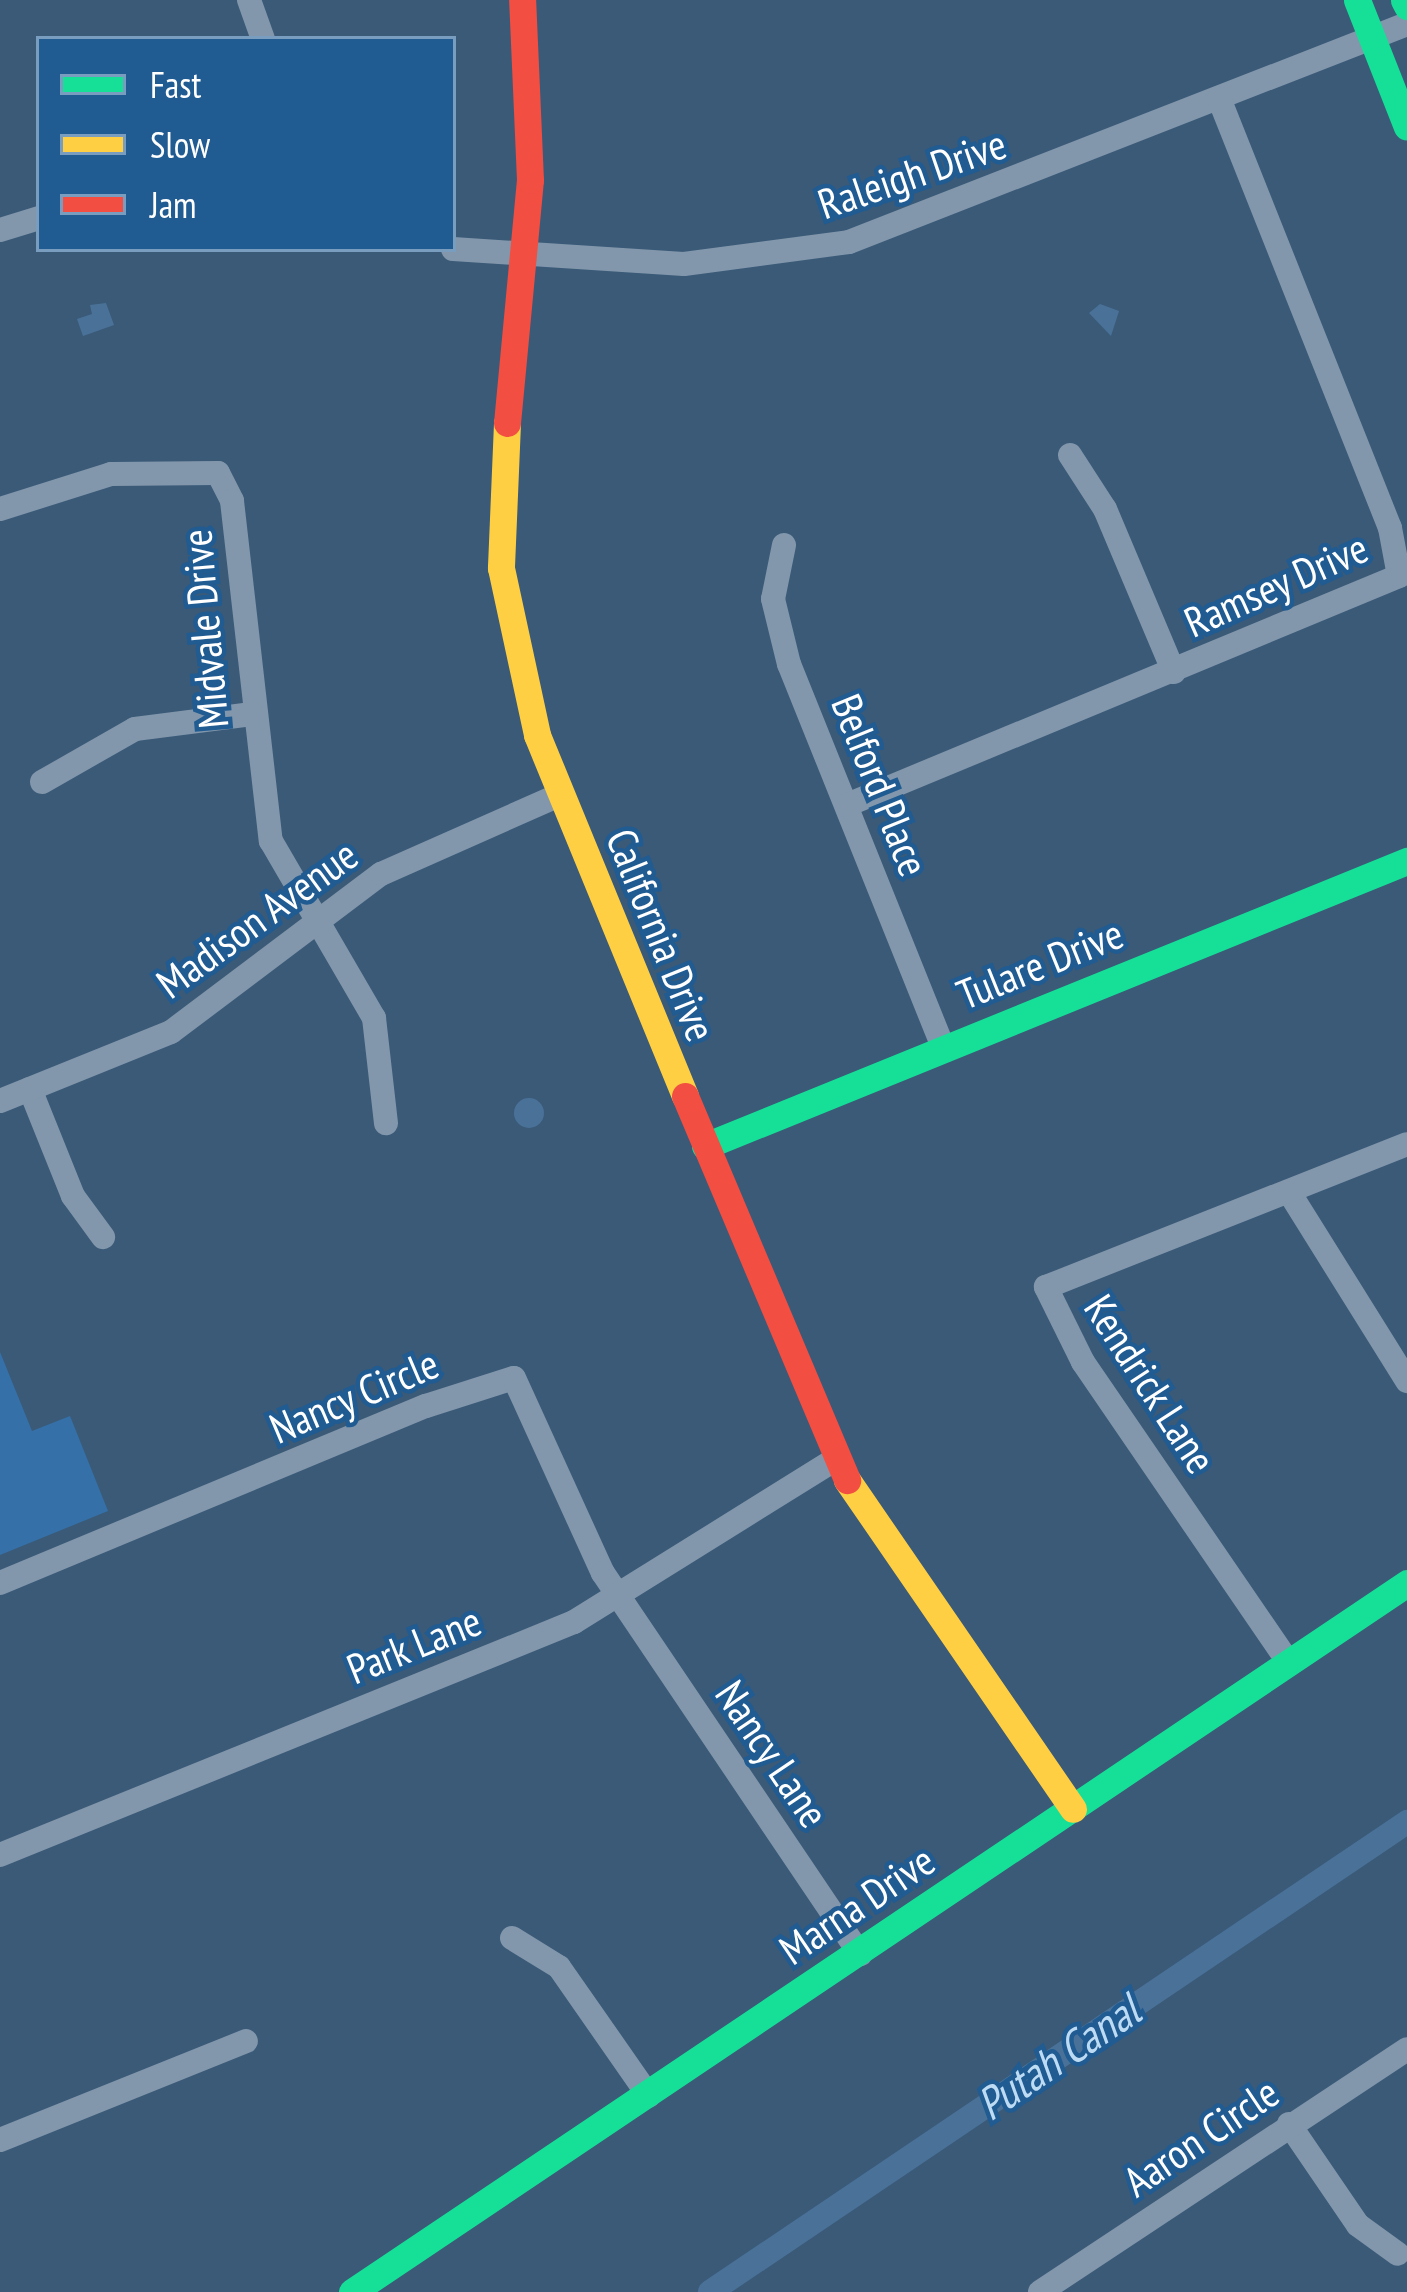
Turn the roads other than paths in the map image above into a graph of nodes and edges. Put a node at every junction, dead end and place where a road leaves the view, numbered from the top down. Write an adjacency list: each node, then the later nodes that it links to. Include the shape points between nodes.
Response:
1 (249, 0): 5 (street)
2 (522, 0): 12 (street, California Drive, via 532,121)
3 (1357, 0): 6 (street)
4 (1407, 24): 6 (street, Raleigh Drive)
5 (262, 36)
6 (1372, 38): 7 (street, Raleigh Drive); 8 (street)
7 (1219, 99): 12 (street, Raleigh Drive, via 849,242 684,264); 16 (street, Ramsey Drive, via 1390,528 1399,576)
8 (1407, 127)
9 (36, 219): 10 (street)
10 (0, 230)
11 (456, 249): 12 (street, Raleigh Drive)
12 (522, 252): 19 (street, California Drive, via 502,436 501,568 515,654)
13 (1070, 454): 16 (street, via 1105,509)
14 (0, 509): 17 (street, Midvale Drive, via 112,474 218,473 232,501)
15 (784, 545): 20 (street, Belford Place, via 773,599 789,664)
16 (1174, 672): 20 (street, Ramsey Drive)
17 (252, 714): 18 (street, via 135,729); 22 (street, Midvale Drive, via 271,841)
18 (42, 782)
19 (559, 795): 22 (street, Madison Avenue, via 418,854); 28 (street, California Drive)
20 (847, 806): 23 (street, Belford Place)
21 (1407, 861): 23 (street, Tulare Drive)
22 (318, 920): 24 (street, Madison Avenue, via 171,1032); 26 (street, Midvale Drive, via 374,1018)
23 (944, 1048): 28 (street, Tulare Drive)
24 (30, 1089): 25 (street, Madison Avenue); 30 (street, via 73,1196)
25 (0, 1101)
26 (386, 1123)
27 (1407, 1144): 29 (street, Kendrick Lane)
28 (705, 1146): 32 (street, California Drive)
29 (1289, 1192): 31 (street); 36 (street, Kendrick Lane, via 1046,1287 1083,1362)
30 (103, 1237)
31 (1407, 1382)
32 (834, 1460): 35 (street, Park Lane); 37 (street, California Drive)
33 (0, 1583): 35 (street, Nancy Circle, via 427,1406 514,1378)
34 (1407, 1583): 36 (street, Marna Drive)
35 (619, 1598): 38 (street, Park Lane); 40 (street, Nancy Lane)
36 (1289, 1663): 37 (street, Marna Drive)
37 (1073, 1808): 40 (street, Marna Drive)
38 (0, 1855)
39 (512, 1938): 43 (street, via 559,1967)
40 (860, 1954): 43 (street, Marna Drive)
41 (246, 2041): 45 (street)
42 (1407, 2049): 44 (street, Aaron Circle)
43 (649, 2096): 47 (street, Marna Drive)
44 (1289, 2124): 46 (street, via 1358,2224); 48 (street, Aaron Circle)
45 (0, 2140)
46 (1398, 2254)
47 (352, 2292)
48 (1040, 2292)

